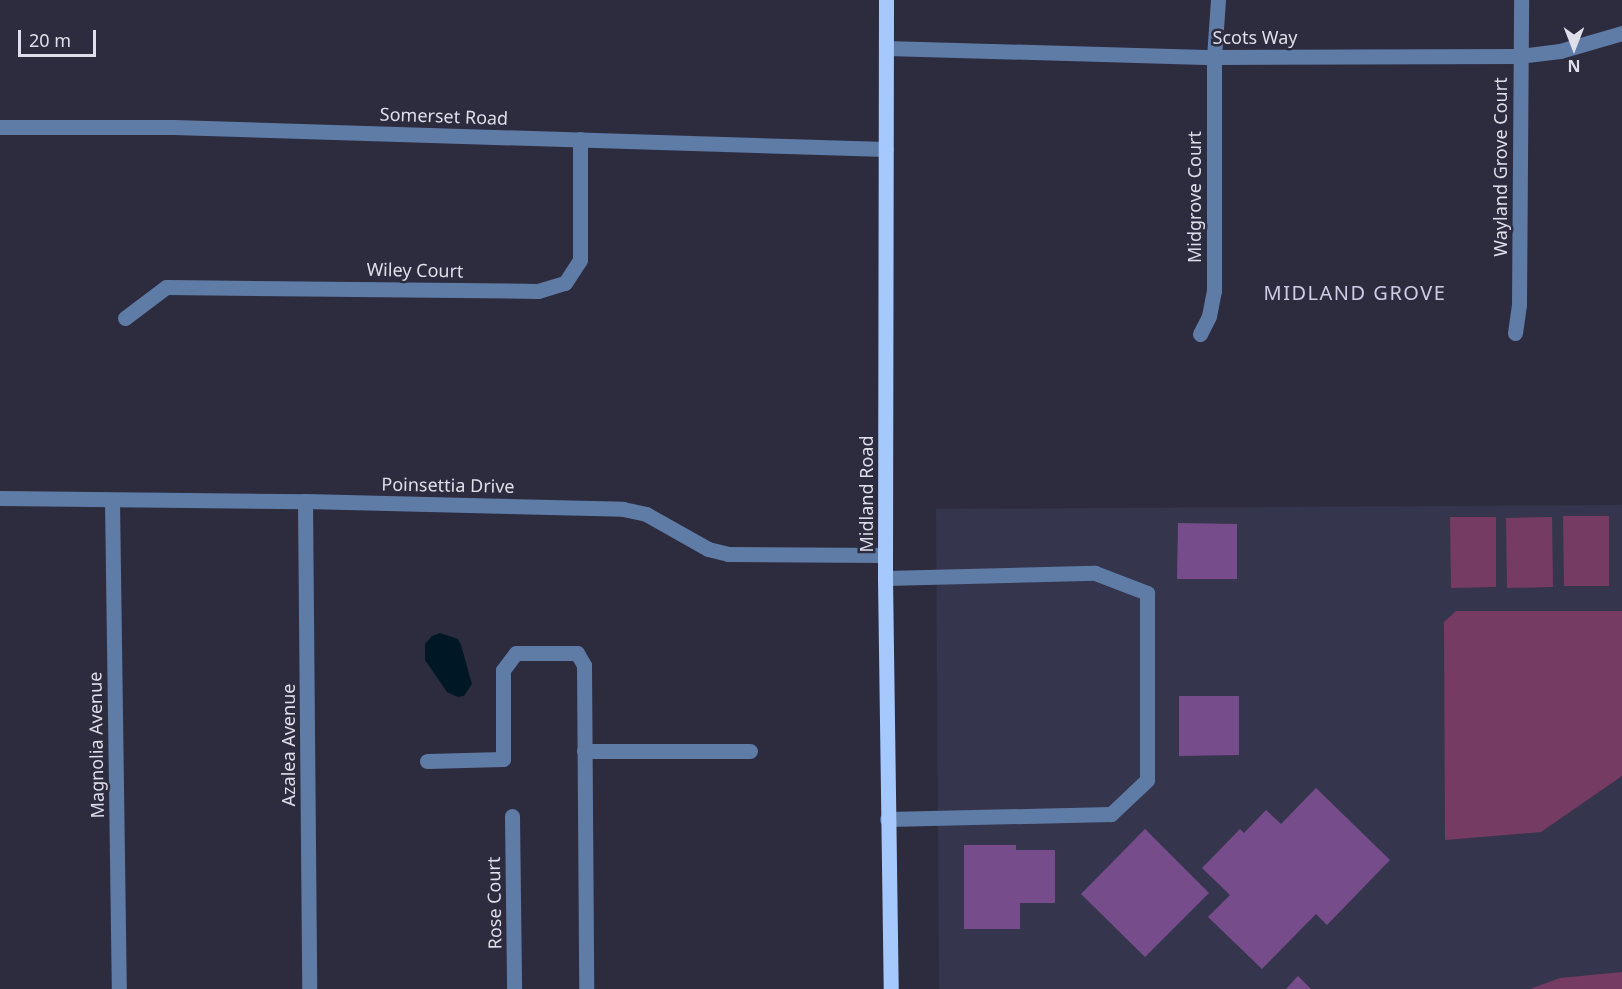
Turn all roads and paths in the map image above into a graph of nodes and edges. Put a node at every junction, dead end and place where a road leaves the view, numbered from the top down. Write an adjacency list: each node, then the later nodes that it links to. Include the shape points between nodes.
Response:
1 (886, 0): 5 (main road, Midland Road)
2 (1218, 0): 7 (street, Midgrove Court)
3 (1521, 0): 6 (street, Wayland Grove Court)
4 (1622, 33): 6 (street, Scots Way, via 1560,51)
5 (886, 48): 7 (street, Scots Way); 10 (main road, Midland Road)
6 (1520, 56): 7 (street, Scots Way); 12 (street, Wayland Grove Court, via 1520,287)
7 (1214, 57): 13 (street, Midgrove Court, via 1214,291)
8 (0, 127): 9 (street, Somerset Road, via 173,127)
9 (580, 139): 10 (street, Somerset Road); 11 (street, Wiley Court, via 580,260 565,283 538,291 166,287)
10 (886, 149): 17 (main road, Midland Road)
11 (125, 318)
12 (1515, 333)
13 (1200, 334)
14 (0, 498): 15 (street, Poinsettia Drive)
15 (112, 500): 16 (street, Poinsettia Drive); 24 (street, Magnolia Avenue)
16 (305, 501): 17 (street, Poinsettia Drive, via 623,508 646,514 708,549 728,554); 25 (street, Azalea Avenue)
17 (885, 555): 18 (main road, Midland Road)
18 (885, 578): 23 (main road, Midland Road); 23 (street, via 1095,573 1147,593 1147,780 1111,814)
19 (584, 751): 20 (street); 21 (street, via 584,665 577,653 516,653 503,670 503,759); 27 (street)
20 (750, 751)
21 (427, 760)
22 (512, 816): 26 (street, Rose Court)
23 (887, 819): 28 (main road, Midland Road)
24 (119, 989)
25 (309, 989)
26 (514, 989)
27 (586, 989)
28 (891, 989)

